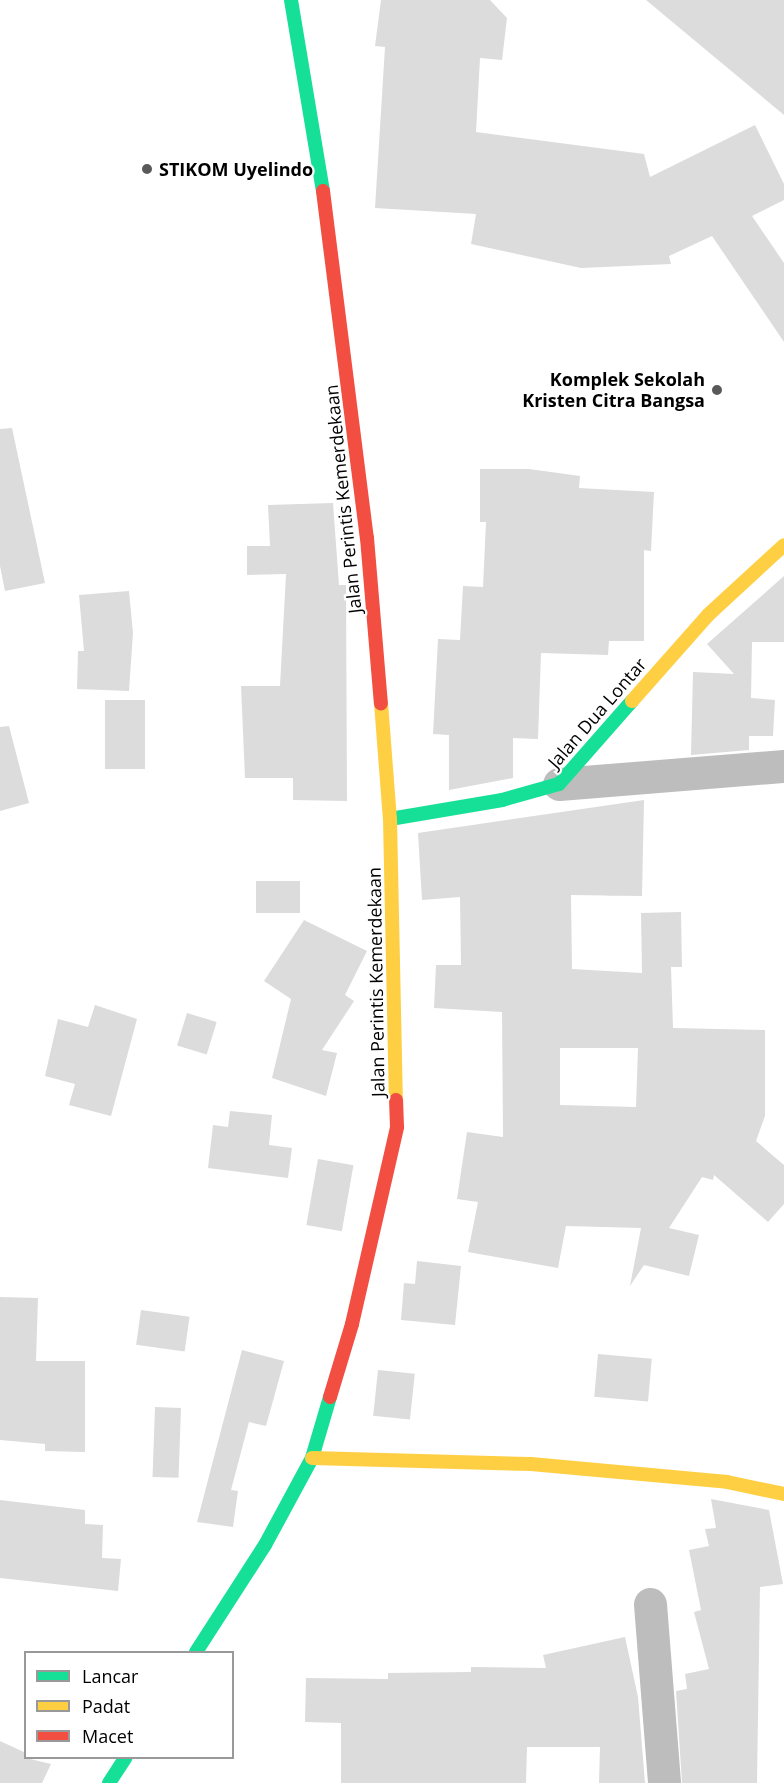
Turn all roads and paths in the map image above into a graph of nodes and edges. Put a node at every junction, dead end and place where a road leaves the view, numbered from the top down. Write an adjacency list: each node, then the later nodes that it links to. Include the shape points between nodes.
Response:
1 (291, 0): 5 (street, Jalan Perintis Kemerdekaan, via 321,174 366,526)
2 (784, 545): 4 (street, Jalan Dua Lontar, via 708,615)
3 (784, 766): 4 (street)
4 (559, 784): 5 (street, Jalan Dua Lontar, via 502,800)
5 (390, 819): 6 (street, Jalan Perintis Kemerdekaan, via 397,1127 352,1324)
6 (312, 1458): 7 (street, via 531,1464 727,1482); 9 (street, Jalan Perintis Kemerdekaan, via 259,1555)
7 (784, 1494)
8 (650, 1604): 12 (street)
9 (197, 1651)
10 (124, 1759): 11 (street)
11 (109, 1783)
12 (664, 1783)

